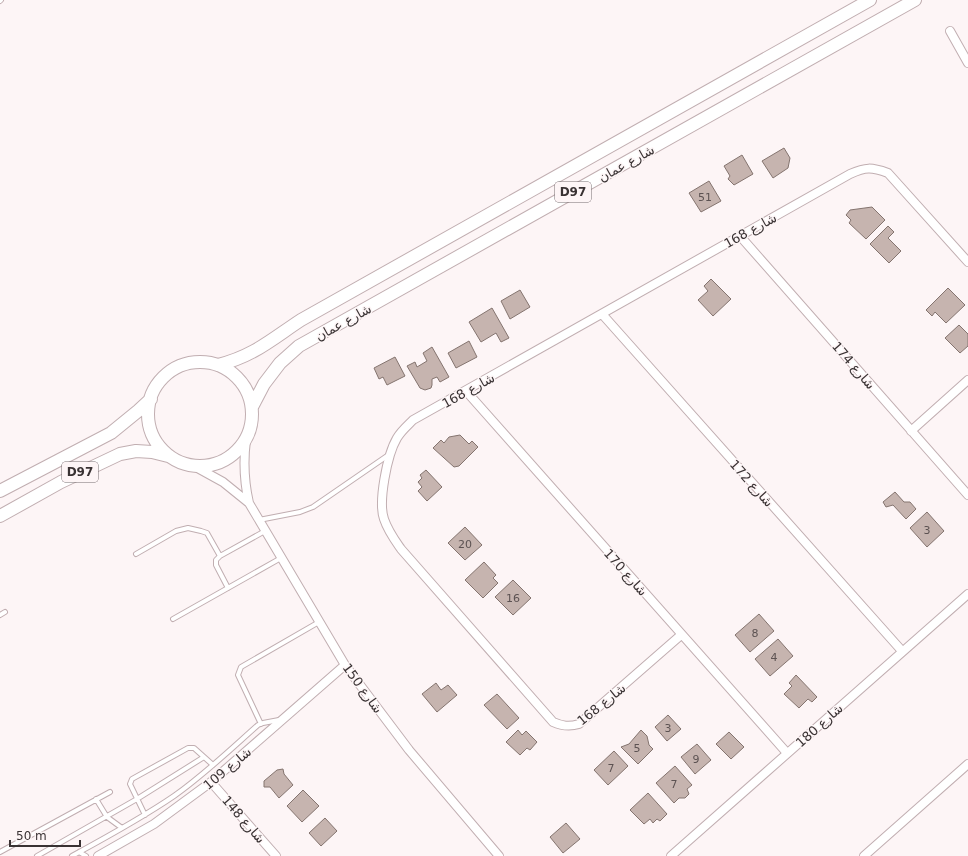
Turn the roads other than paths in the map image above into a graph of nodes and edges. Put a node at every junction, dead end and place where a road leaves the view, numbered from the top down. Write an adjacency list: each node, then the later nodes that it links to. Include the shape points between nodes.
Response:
1 (870, 0): 8 (main road, شارع عمان / D97, via 301,320 256,351)
2 (915, 0): 12 (main road, شارع عمان / D97, via 299,346 280,363 264,384)
3 (950, 31): 4 (street)
4 (968, 63)
5 (740, 236): 6 (street, شارع 168, via 862,168 876,168 888,173 897,182); 7 (street, شارع 168); 13 (street, شارع 174)
6 (968, 262)
7 (602, 314): 10 (street, شارع 168); 34 (street, شارع 172)
8 (218, 365): 11 (main road, via 205,362 177,367 166,375); 12 (main road, via 241,381)
9 (968, 380): 13 (street)
10 (466, 391): 15 (street, شارع 168, via 413,420 403,429); 33 (street, شارع 170)
11 (150, 399): 16 (main road, via 150,430 157,444); 18 (main road, D97, via 110,433)
12 (252, 407): 14 (main road, via 252,424)
13 (911, 431): 19 (street, شارع 174)
14 (246, 440): 17 (main road, via 224,461 209,466); 20 (street, شارع 150, via 244,472)
15 (391, 453): 22 (lane, via 313,507); 33 (street, شارع 168, via 382,501 384,518 391,534 553,722 561,726 579,724)
16 (168, 456): 17 (main road, via 180,463); 21 (main road, D97, via 141,451 120,454 61,482)
17 (194, 466): 20 (street, شارع 150, via 223,482)
18 (0, 491)
19 (968, 495)
20 (250, 503): 22 (street, شارع 150)
21 (0, 516)
22 (258, 520): 23 (street, شارع 150)
23 (265, 531): 25 (lane); 26 (street, شارع 150)
24 (136, 554): 25 (lane, via 176,531 188,528 207,534)
25 (220, 556): 27 (lane, via 216,560 216,565)
26 (281, 558): 27 (lane); 32 (street, شارع 150)
27 (228, 588): 31 (lane)
28 (968, 594): 34 (street, شارع 180)
29 (5, 612): 30 (lane)
30 (0, 615)
31 (173, 619)
32 (320, 622): 35 (street, شارع 150); 37 (lane, via 241,666 238,675)
33 (682, 635): 38 (street, شارع 170)
34 (902, 651): 38 (street, شارع 180)
35 (346, 665): 36 (street, شارع 109); 56 (street, شارع 150, via 409,750)
36 (284, 719): 37 (lane); 42 (street, شارع 109)
37 (261, 724): 41 (lane)
38 (787, 753): 57 (street, شارع 180)
39 (204, 757): 41 (lane); 45 (lane); 45 (lane, via 194,748 188,748 132,779 130,784)
40 (968, 764): 58 (street)
41 (213, 765): 46 (lane)
42 (211, 782): 54 (street, شارع 109, via 154,824); 55 (street, شارع 148)
43 (110, 792): 44 (lane)
44 (96, 799): 47 (lane); 49 (lane)
45 (137, 799): 46 (lane); 47 (lane)
46 (145, 815): 48 (lane)
47 (107, 817): 48 (lane); 51 (lane)
48 (122, 828): 50 (lane)
49 (0, 852)
50 (79, 852): 52 (lane); 53 (lane)
51 (37, 856)
52 (72, 856)
53 (86, 856)
54 (98, 856)
55 (276, 856)
56 (499, 856)
57 (671, 856)
58 (864, 856)

